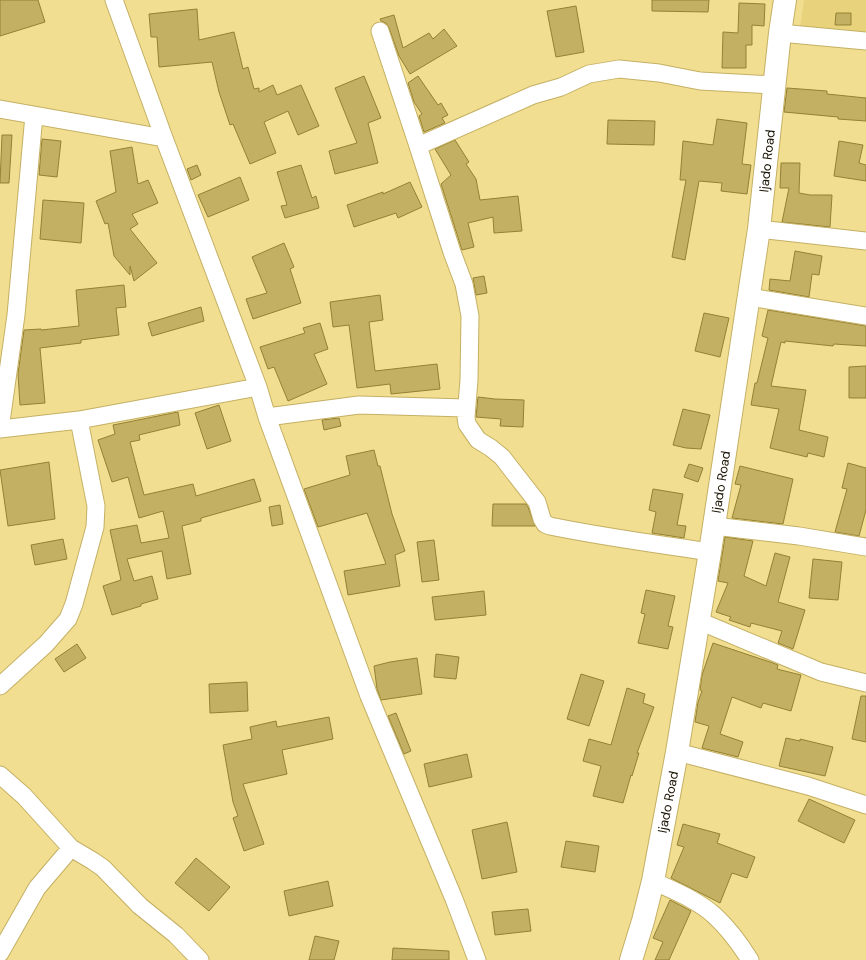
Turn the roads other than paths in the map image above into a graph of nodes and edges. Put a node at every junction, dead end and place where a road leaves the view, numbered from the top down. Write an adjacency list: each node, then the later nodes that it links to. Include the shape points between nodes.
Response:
1 (114, 0): 9 (street)
2 (785, 0): 4 (street, Ijado Road)
3 (380, 31): 10 (street)
4 (780, 33): 5 (street); 6 (street, Ijado Road)
5 (866, 41)
6 (775, 85): 10 (street, via 700,81 619,69 589,74 561,87 533,95); 11 (street, Ijado Road)
7 (0, 109): 8 (street)
8 (34, 116): 9 (street); 14 (street)
9 (164, 138): 17 (street)
10 (418, 146): 18 (street, via 464,284 470,316 470,374)
11 (759, 229): 12 (street); 13 (street, Ijado Road)
12 (866, 241)
13 (749, 298): 15 (street); 22 (street, Ijado Road)
14 (16, 315): 16 (street); 21 (street)
15 (866, 316)
16 (0, 322)
17 (258, 387): 19 (street); 20 (street)
18 (466, 408): 19 (street, via 359,405); 24 (street, via 467,424 472,432 478,440 502,457 537,502 545,524 598,536)
19 (267, 417): 35 (street, via 369,696 454,899)
20 (79, 420): 21 (street); 27 (street, via 96,506 95,527 74,604 68,619 46,644)
21 (0, 429)
22 (714, 526): 23 (street); 24 (street, Ijado Road)
23 (866, 547)
24 (710, 552): 25 (street, Ijado Road)
25 (699, 621): 26 (street, via 821,672); 28 (street, Ijado Road)
26 (866, 684)
27 (0, 686)
28 (677, 752): 30 (street, via 808,786); 32 (street, Ijado Road)
29 (0, 775): 31 (street, via 24,796)
30 (866, 805)
31 (71, 848): 33 (street, via 36,888); 34 (street, via 103,868 140,906)
32 (653, 881): 36 (street, Ijado Road); 37 (street, via 693,901 715,916 738,941)
33 (0, 953)
34 (200, 960)
35 (476, 960)
36 (631, 960)
37 (750, 960)

